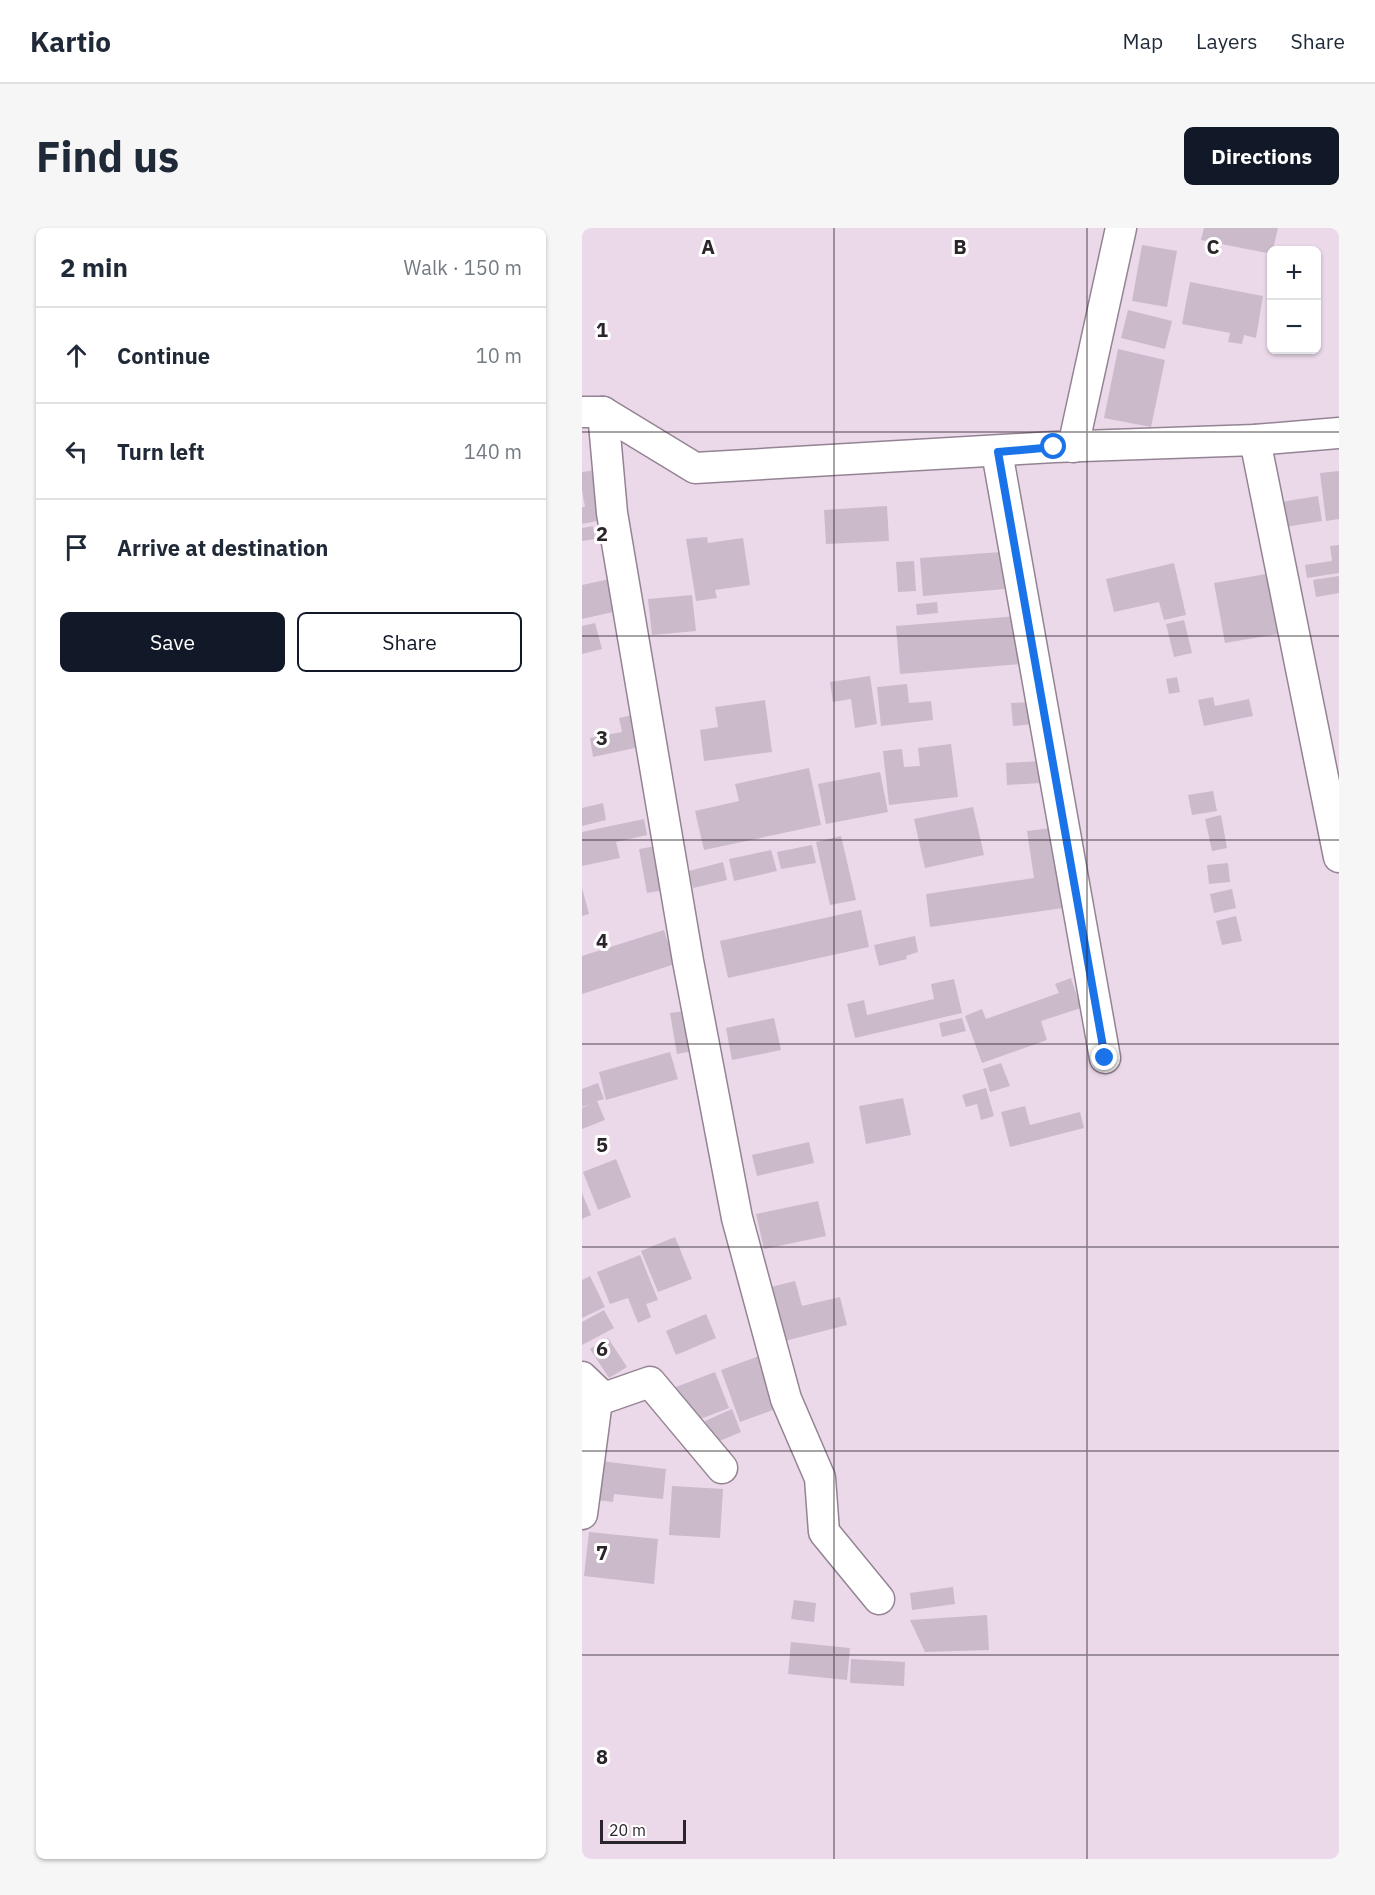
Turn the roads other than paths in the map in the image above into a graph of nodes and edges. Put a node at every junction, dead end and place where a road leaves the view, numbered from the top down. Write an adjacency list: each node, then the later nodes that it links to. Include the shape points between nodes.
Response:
1 (1121, 228): 5 (street)
2 (593, 412): 6 (street, via 695,468); 12 (street, via 688,961 737,1218 786,1399 820,1478 824,1532)
3 (1339, 433): 4 (street)
4 (1255, 440): 5 (street); 7 (street)
5 (1073, 447): 6 (street)
6 (998, 452): 8 (street)
7 (1339, 857)
8 (1105, 1058)
9 (590, 1385): 10 (street, via 604,1398 650,1382); 11 (street)
10 (722, 1468)
11 (582, 1514)
12 (879, 1599)

